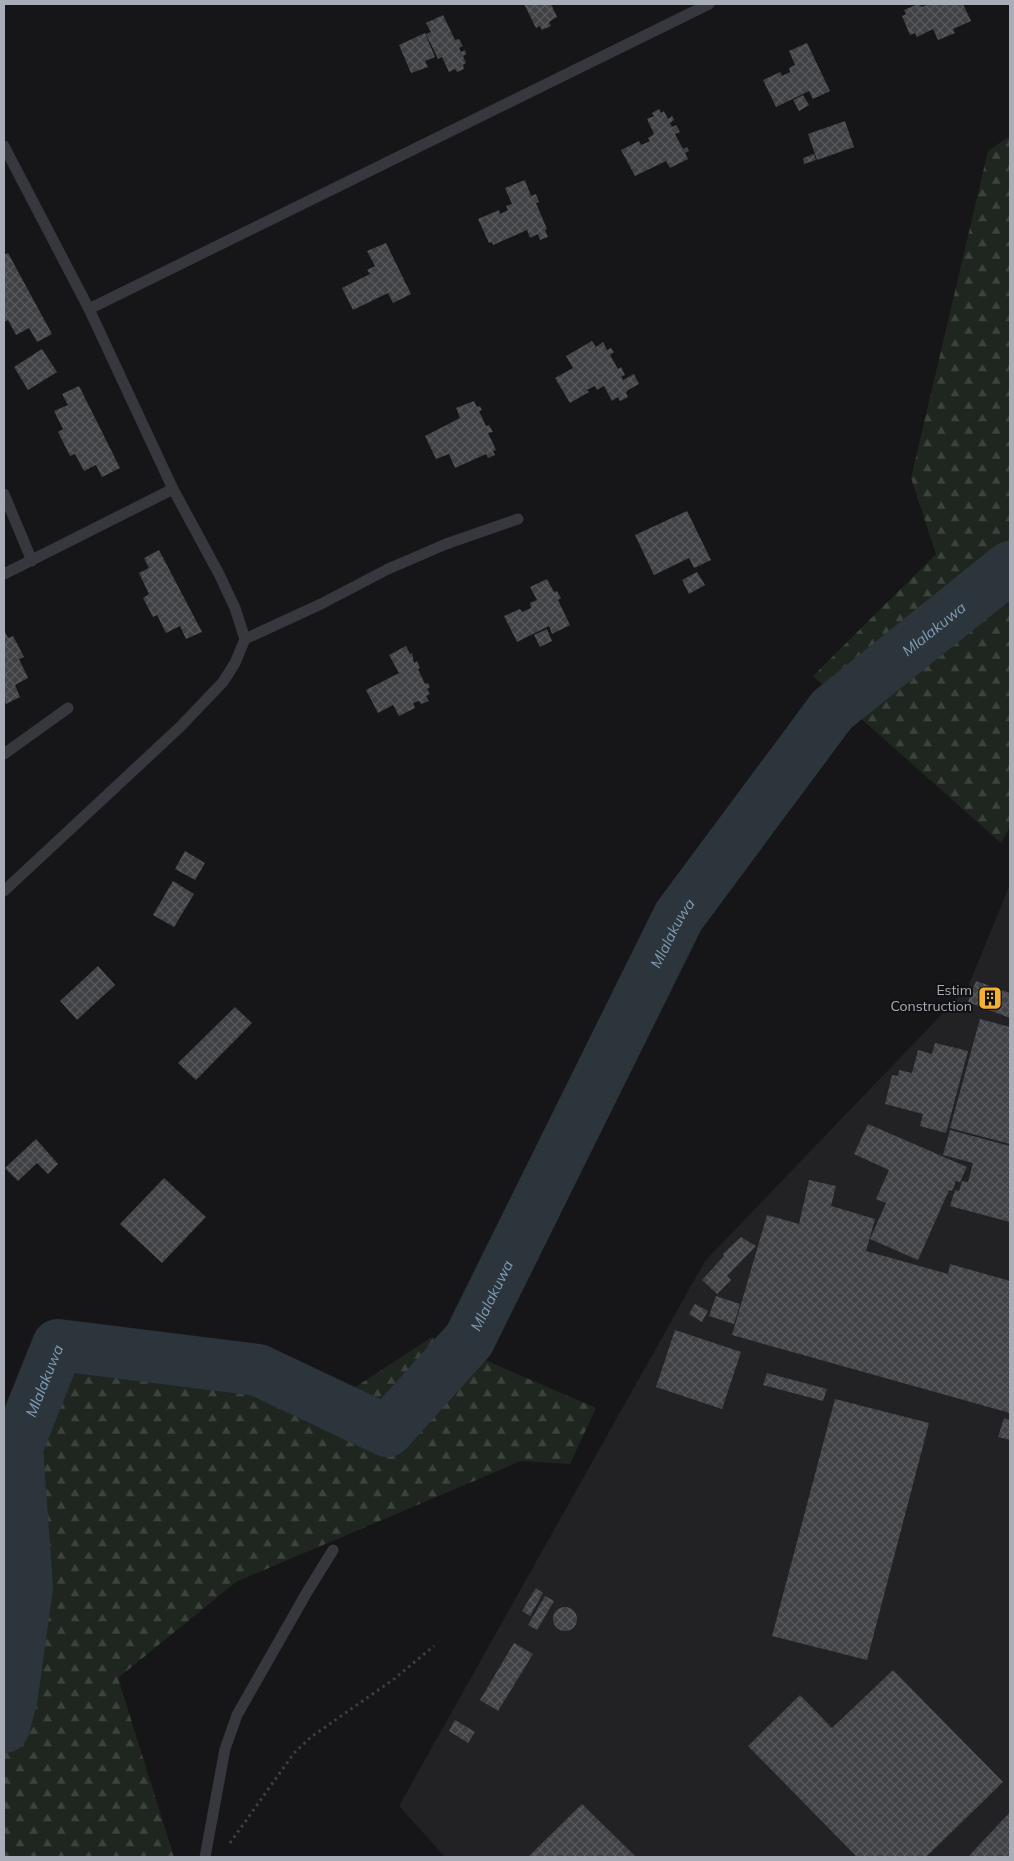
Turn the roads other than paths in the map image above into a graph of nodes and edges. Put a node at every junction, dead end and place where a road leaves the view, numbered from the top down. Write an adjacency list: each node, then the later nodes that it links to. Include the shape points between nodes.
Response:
1 (709, 4): 3 (lane)
2 (4, 146): 3 (lane)
3 (89, 309): 4 (lane)
4 (173, 489): 7 (lane); 9 (lane, via 219,574 235,608)
5 (4, 494): 7 (lane)
6 (518, 519): 9 (lane, via 446,544 388,569)
7 (32, 561): 8 (lane)
8 (4, 574)
9 (244, 639): 12 (lane, via 223,682 180,727)
10 (68, 708): 11 (lane)
11 (4, 754)
12 (4, 891)
13 (334, 1550): 14 (lane, via 237,1714 225,1750)
14 (205, 1857)

